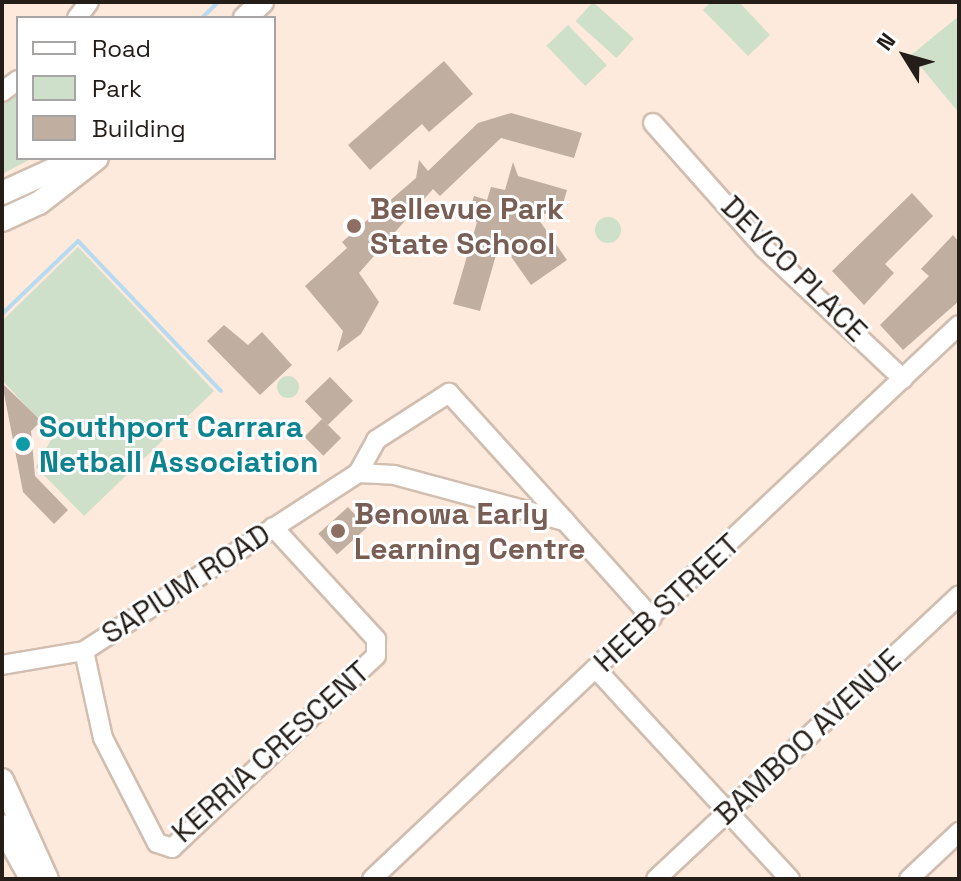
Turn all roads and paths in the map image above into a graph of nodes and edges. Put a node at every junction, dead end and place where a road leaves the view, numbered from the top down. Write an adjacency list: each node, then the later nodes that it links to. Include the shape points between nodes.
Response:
1 (262, 2): 2 (main road)
2 (247, 16)
3 (653, 123): 11 (street, DEVCO PLACE, via 764,248)
4 (75, 160): 6 (main road)
5 (94, 160): 7 (main road)
6 (2, 193)
7 (39, 203): 8 (main road); 9 (main road)
8 (2, 220)
9 (2, 232)
10 (957, 333): 11 (street, HEEB STREET)
11 (903, 379): 16 (street, HEEB STREET)
12 (358, 473): 13 (street, via 394,475); 13 (street, SAPIUM ROAD, via 376,440 449,393); 14 (street, SAPIUM ROAD)
13 (565, 521): 16 (street, SAPIUM ROAD)
14 (273, 527): 17 (street, SAPIUM ROAD); 17 (street, KERRIA CRESCENT, via 376,639 376,656 172,848 157,843 103,738)
15 (959, 595): 21 (street, BAMBOO AVENUE)
16 (652, 618): 19 (street, HEEB STREET)
17 (84, 651): 18 (street, SAPIUM ROAD)
18 (2, 665)
19 (596, 669): 21 (street); 26 (street, HEEB STREET)
20 (2, 780): 25 (main road)
21 (728, 811): 27 (street, BAMBOO AVENUE); 28 (street)
22 (2, 826): 24 (main road)
23 (959, 832): 29 (street)
24 (32, 879)
25 (47, 879)
26 (372, 879)
27 (656, 879)
28 (790, 879)
29 (909, 879)

